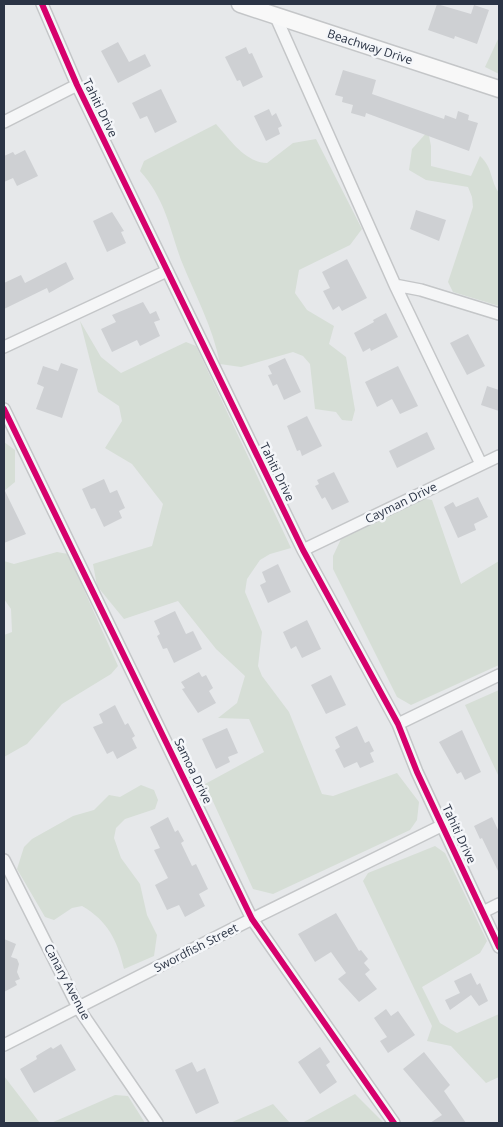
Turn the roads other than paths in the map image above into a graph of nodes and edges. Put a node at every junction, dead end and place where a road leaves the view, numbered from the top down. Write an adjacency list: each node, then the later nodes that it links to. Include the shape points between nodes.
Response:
1 (42, 4): 4 (street, Tahiti Drive)
2 (240, 4): 3 (street, Beachway Drive)
3 (275, 15): 5 (street, Beachway Drive); 8 (street)
4 (77, 86): 6 (street); 7 (street, Tahiti Drive)
5 (499, 89)
6 (4, 122)
7 (167, 271): 10 (street); 14 (street, Tahiti Drive)
8 (395, 285): 9 (street); 13 (street)
9 (499, 314)
10 (4, 347)
11 (4, 409): 21 (street, Samoa Drive)
12 (499, 456): 13 (street, Cayman Drive)
13 (481, 464): 14 (street, Cayman Drive)
14 (303, 550): 16 (street, Tahiti Drive)
15 (499, 675): 16 (street)
16 (398, 724): 17 (street, Tahiti Drive)
17 (443, 826): 20 (street, Tahiti Drive); 21 (street, Swordfish Street)
18 (4, 860): 23 (street, Canary Avenue)
19 (499, 904): 20 (street)
20 (483, 912): 22 (street, Tahiti Drive)
21 (252, 919): 23 (street, Swordfish Street); 26 (street, Samoa Drive)
22 (499, 947)
23 (79, 1009): 24 (street, Swordfish Street); 25 (street, Canary Avenue)
24 (4, 1045)
25 (157, 1123)
26 (394, 1123)

